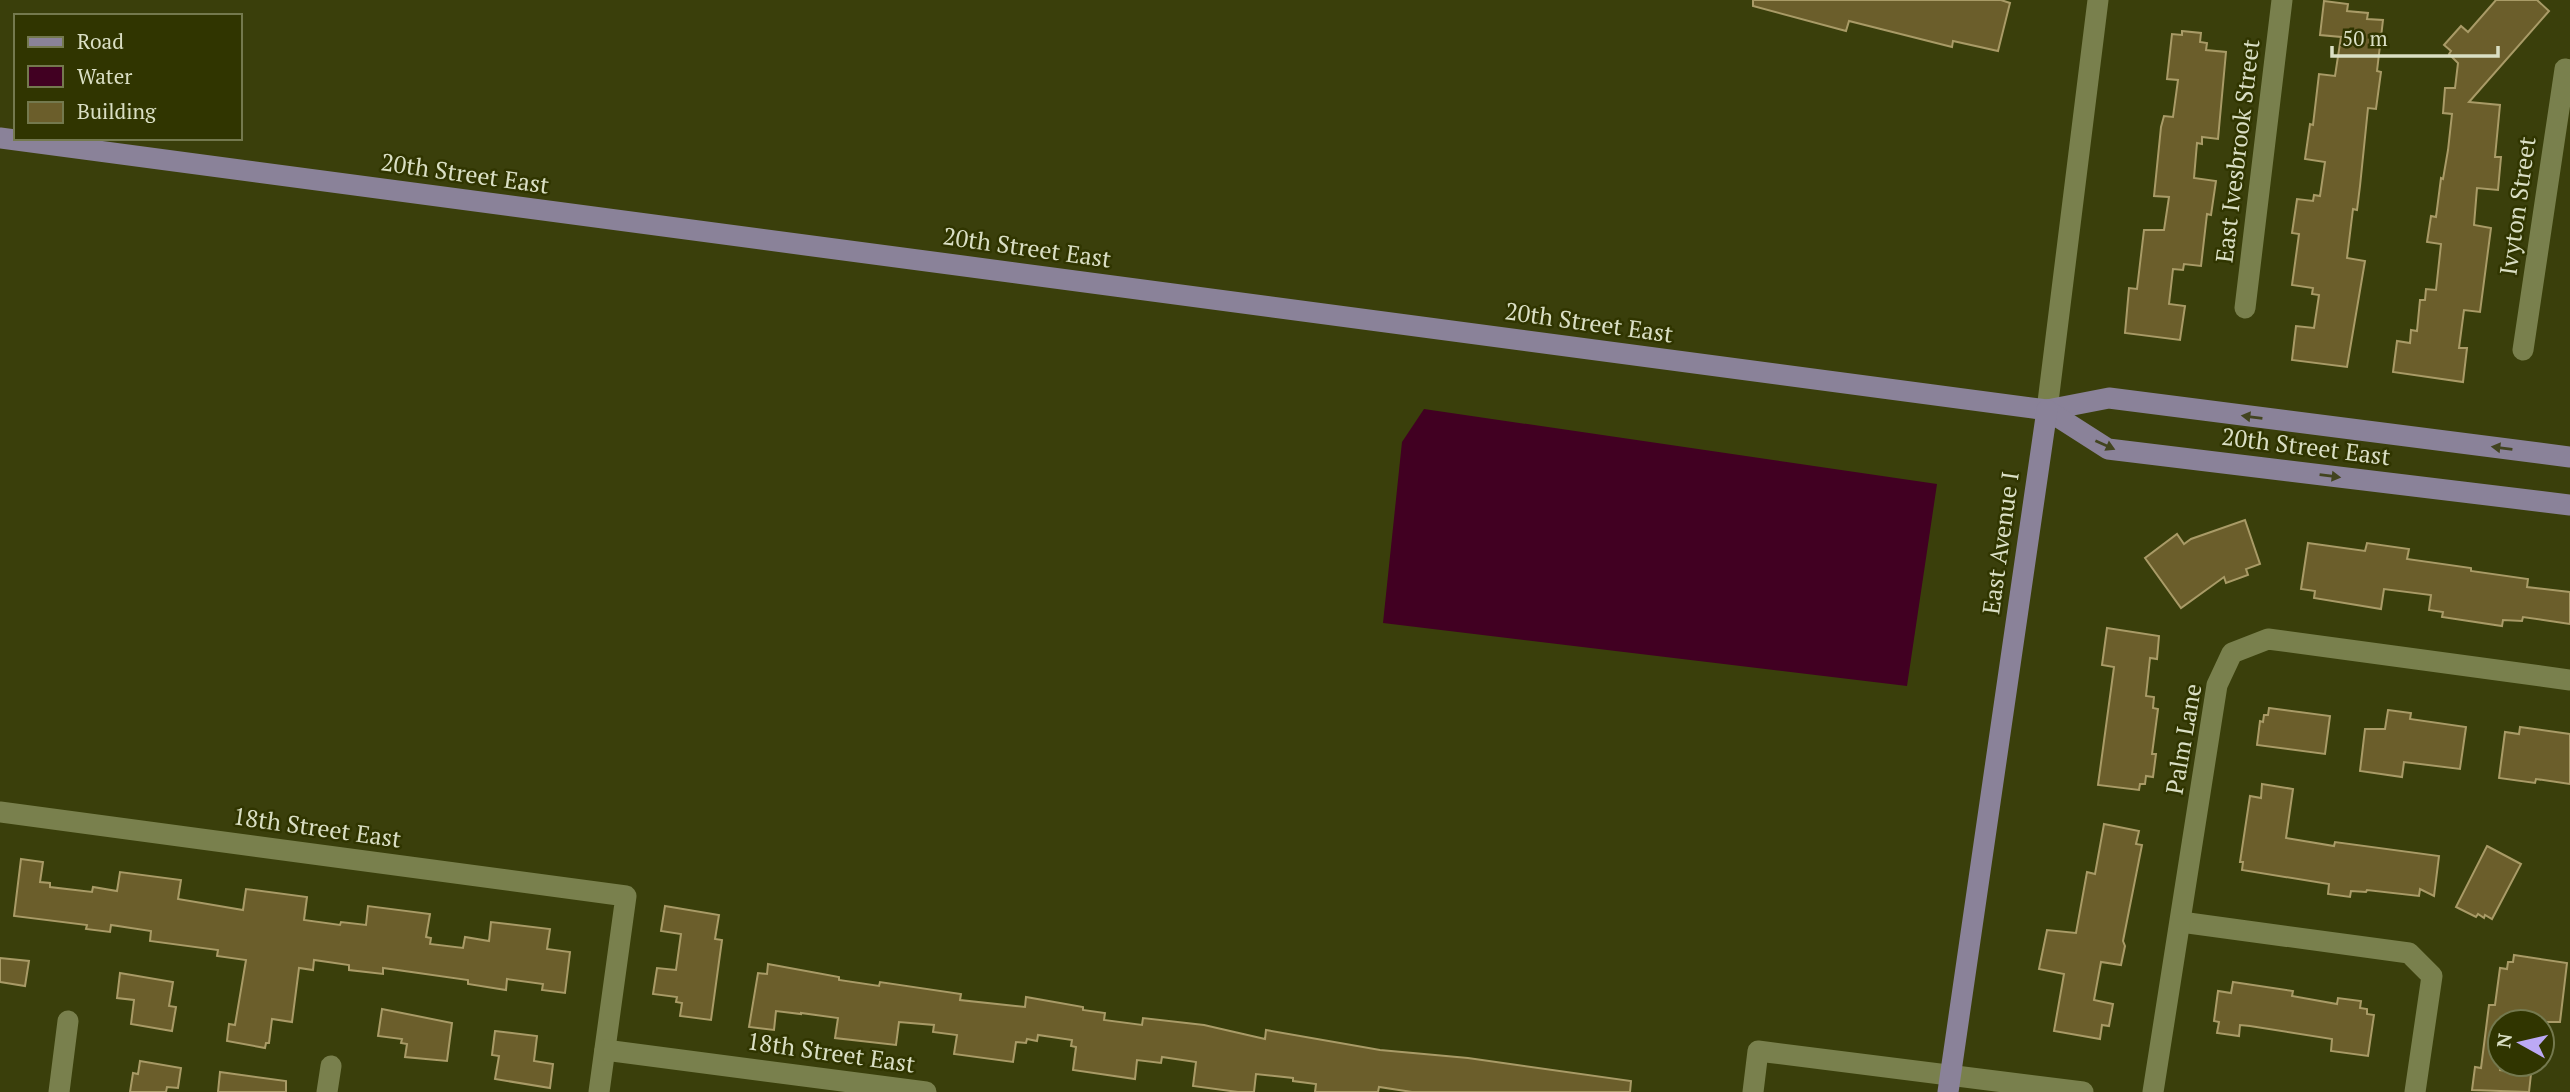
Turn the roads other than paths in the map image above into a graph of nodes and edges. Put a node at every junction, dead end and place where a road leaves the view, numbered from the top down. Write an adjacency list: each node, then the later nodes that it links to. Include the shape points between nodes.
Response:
1 (2098, 0): 7 (street, East Avenue I)
2 (2277, 1): 5 (street, East Ivesbrook Street)
3 (2568, 70): 6 (street, Ivyton Street)
4 (15, 140): 7 (main road, 20th Street East)
5 (2245, 308)
6 (2524, 350)
7 (2047, 410): 8 (main road, 20th Street East, one-way to 7, via 2109,398); 9 (main road, 20th Street East, one-way to 9, via 2108,449); 16 (main road, East Avenue I)
8 (2570, 457)
9 (2570, 505)
10 (2570, 680): 12 (street, Palm Lane, via 2268,639 2232,653 2217,685)
11 (0, 813): 14 (street, 18th Street East, via 626,896)
12 (2181, 922): 23 (street, Palm Lane); 24 (street, via 2409,953 2432,976)
13 (68, 1021): 17 (street)
14 (605, 1050): 19 (street); 20 (street, 18th Street East)
15 (331, 1066): 18 (street)
16 (1949, 1084): 21 (street, via 1758,1051); 22 (street)
17 (59, 1092)
18 (327, 1092)
19 (599, 1092)
20 (926, 1092)
21 (1753, 1092)
22 (2083, 1092)
23 (2153, 1092)
24 (2415, 1092)

